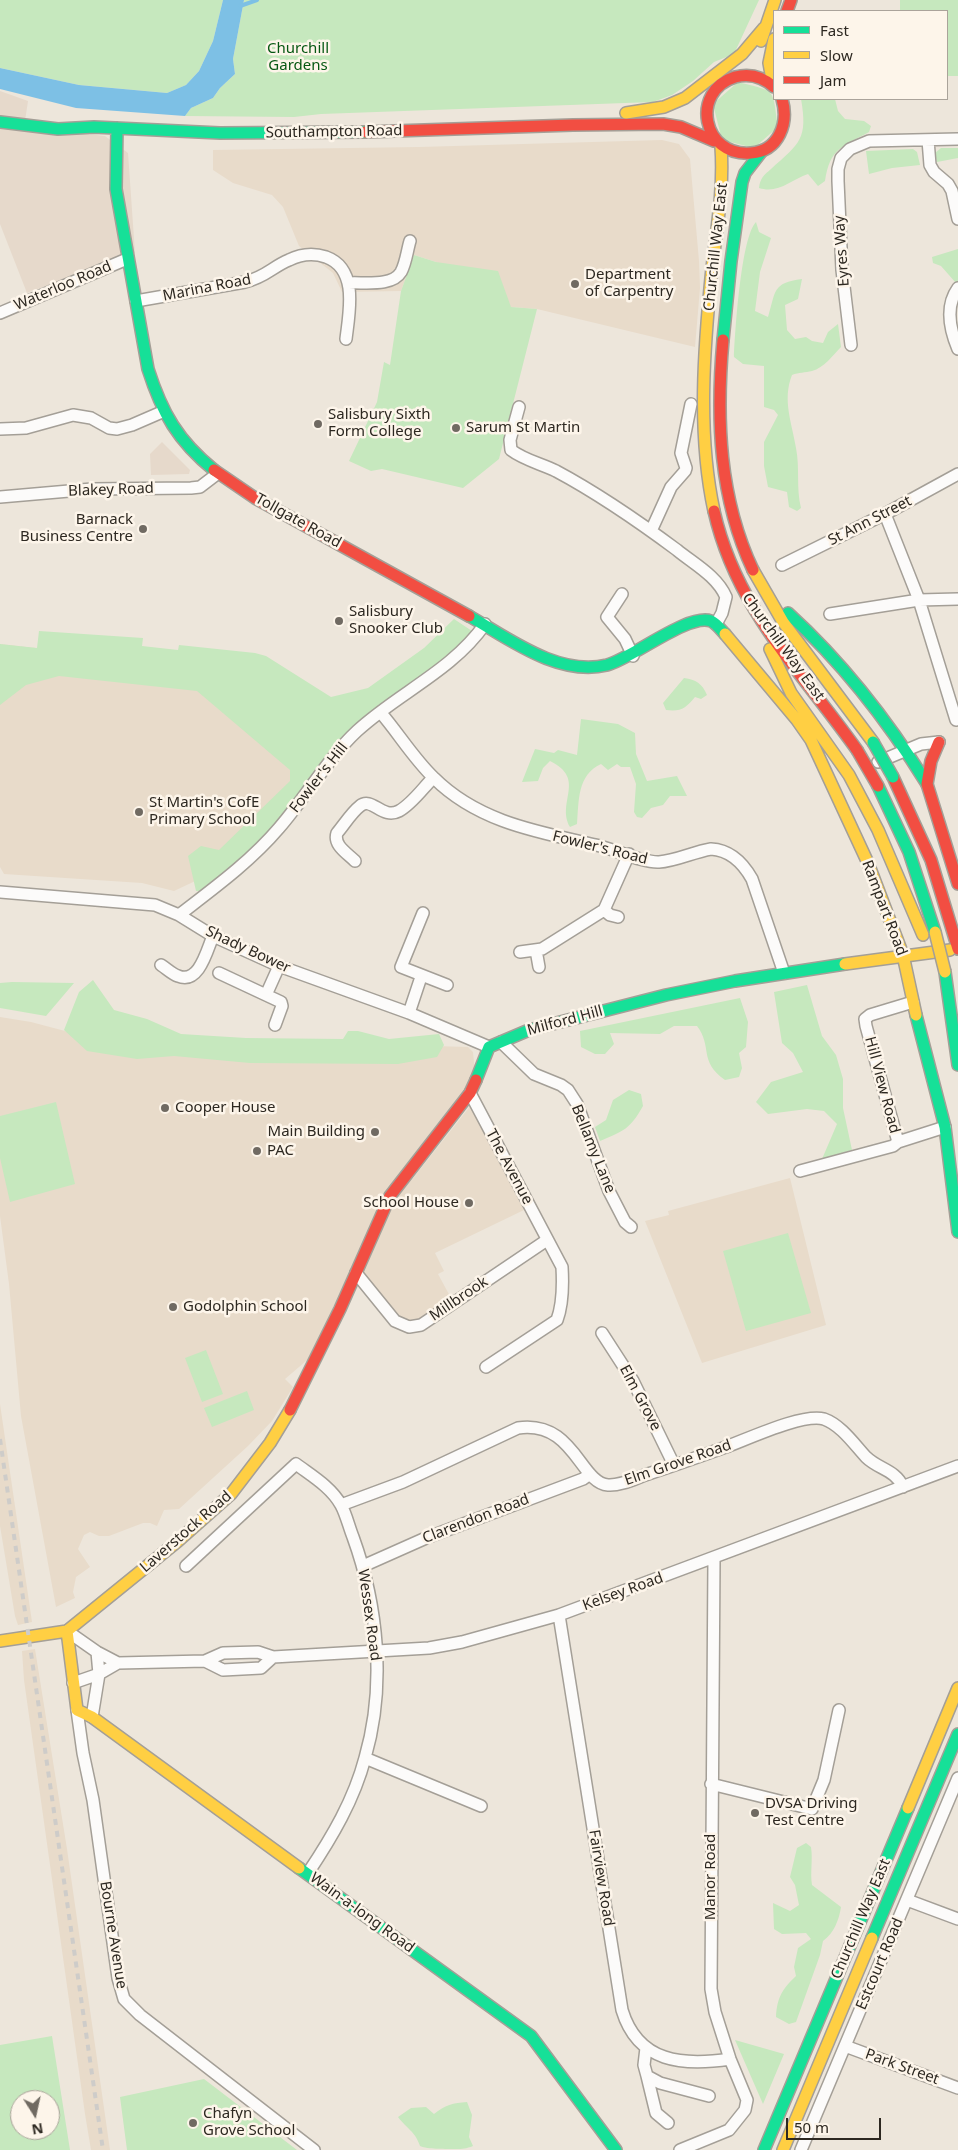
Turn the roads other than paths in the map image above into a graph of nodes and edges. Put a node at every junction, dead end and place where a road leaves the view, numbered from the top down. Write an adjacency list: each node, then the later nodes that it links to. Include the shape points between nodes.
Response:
1 (775, 0): 2 (main road, Southampton Road)
2 (764, 28): 4 (main road, Southampton Road, via 758,47); 11 (main road, via 742,54 677,103)
3 (773, 45): 5 (main road, via 770,63)
4 (729, 79): 6 (main road, via 751,75); 7 (main road, Southampton Road)
5 (773, 80)
6 (773, 85)
7 (711, 94): 11 (main road, Southampton Road, via 683,109 660,116); 18 (main road, Churchill Way East, via 706,113)
8 (782, 100): 19 (main road, Churchill Way East, via 786,115 782,133)
9 (790, 100): 20 (main road, via 795,120 790,138 751,178)
10 (0, 111): 14 (main road, Southampton Road, via 57,117)
11 (605, 117): 13 (main road, Southampton Road)
12 (0, 122): 14 (main road, Southampton Road, via 58,129)
13 (573, 125): 15 (main road, Southampton Road, via 310,134); 18 (main road, Southampton Road, via 663,124 681,127)
14 (94, 127): 15 (main road, Southampton Road)
15 (117, 128): 23 (main road, Tollgate Road, via 115,182)
16 (958, 139): 17 (street)
17 (928, 140): 21 (street, via 930,166 952,191); 29 (street, Eyres Way, via 868,140 850,149 842,158 838,169 842,270)
18 (717, 144): 19 (main road, Southampton Road, via 743,155); 45 (main road, Churchill Way East, via 724,177 709,312 704,391 705,439 710,491 720,534 738,584)
19 (762, 151): 20 (main road, Churchill Way East, via 745,173)
20 (739, 202): 41 (main road, Churchill Way East, via 723,342 722,459 736,530)
21 (958, 219)
22 (410, 241): 24 (street, via 401,272 396,278 383,282)
23 (127, 259): 26 (main road, Tollgate Road); 27 (street, Waterloo Road)
24 (349, 283): 26 (street, Marina Road, via 338,264 329,258 305,254 259,278 230,286); 28 (street)
25 (958, 288): 30 (street, via 951,301 950,314)
26 (136, 301): 33 (main road, Tollgate Road, via 148,369)
27 (0, 313)
28 (346, 340)
29 (851, 345)
30 (958, 349)
31 (691, 404): 39 (street, via 682,448 685,471 671,487)
32 (519, 408): 39 (street, via 510,440 511,450 579,484)
33 (162, 412): 34 (street, via 117,429 90,418 73,416 26,428); 35 (main road, Tollgate Road, via 182,440)
34 (0, 429)
35 (217, 474): 37 (street, Blakey Road, via 200,486 191,488 92,489); 47 (main road, Tollgate Road)
36 (958, 474): 38 (street, St Ann Street)
37 (0, 497)
38 (885, 514): 40 (street, St Ann Street); 44 (street)
39 (651, 531): 48 (street, via 704,570 723,590 726,604)
40 (782, 565)
41 (764, 592): 53 (main road, via 797,620 835,660); 66 (main road, Churchill Way East, bridge, via 874,742 931,860)
42 (622, 594): 49 (street, via 607,617 625,638)
43 (958, 599): 44 (street)
44 (919, 600): 46 (street); 51 (street)
45 (754, 611): 54 (main road, via 791,693); 83 (main road, Churchill Way East, bridge, via 857,750 909,852 945,972)
46 (830, 614)
47 (485, 624): 49 (main road, Tollgate Road, via 556,662 603,666); 50 (street, Fowler's Hill, via 464,650)
48 (716, 624): 49 (main road, Tollgate Road, via 701,620 690,623); 69 (main road, Rampart Road, via 811,740 868,863)
49 (633, 656)
50 (381, 712): 55 (street, Fowler's Road); 63 (street, Fowler's Hill, via 340,748 278,830 249,859)
51 (956, 720)
52 (939, 742): 53 (street); 56 (main road)
53 (906, 749): 54 (street); 56 (main road)
54 (849, 775): 83 (main road, via 878,830 923,935)
55 (433, 778): 57 (street, Fowler's Road, via 462,802 491,817); 58 (street, via 399,811 382,812 366,803 360,806 335,838)
56 (927, 784): 59 (main road)
57 (629, 854): 61 (street); 73 (street, Fowler's Road, via 659,862 718,849 739,861 758,892)
58 (355, 861)
59 (958, 884)
60 (0, 892): 63 (street, Shady Bower, via 139,902)
61 (604, 910): 64 (street); 67 (street)
62 (423, 913): 75 (street, via 401,968)
63 (179, 915): 65 (street, Shady Bower)
64 (618, 918)
65 (212, 936): 70 (street, via 199,970 194,974 178,976); 71 (street, Shady Bower)
66 (958, 949): 69 (main road, Milford Hill)
67 (536, 950): 68 (street); 72 (street)
68 (520, 952)
69 (903, 954): 73 (main road, Milford Hill); 78 (main road, Rampart Road)
70 (161, 965)
71 (279, 966): 77 (street); 79 (street, Shady Bower)
72 (539, 967)
73 (784, 973): 81 (main road, Milford Hill, via 648,999 529,1030)
74 (219, 974): 77 (street)
75 (421, 977): 76 (street); 79 (street)
76 (447, 985)
77 (266, 995): 80 (street, via 281,1002)
78 (913, 1002): 86 (main road, Rampart Road); 87 (street, Hill View Road, via 865,1019)
79 (409, 1013): 82 (street, Shady Bower)
80 (275, 1025)
81 (501, 1042): 82 (main road, Milford Hill); 89 (street, Bellamy Lane, via 534,1074 568,1090 609,1191)
82 (489, 1047): 85 (main road)
83 (956, 1048): 84 (main road, Churchill Way East)
84 (958, 1065)
85 (470, 1094): 91 (street, The Avenue); 92 (main road, via 390,1196)
86 (945, 1127): 87 (street, Hill View Road); 90 (main road, Rampart Road)
87 (898, 1142): 88 (street, Hill View Road)
88 (800, 1171)
89 (630, 1228)
90 (958, 1232)
91 (547, 1240): 92 (street, Millbrook, via 421,1325 409,1327 395,1321); 94 (street, via 562,1267 564,1286 557,1320)
92 (356, 1273): 105 (main road, Laverstock Road, via 293,1406 270,1443 231,1494)
93 (602, 1333): 96 (street, Elm Grove, via 633,1381)
94 (486, 1367)
95 (296, 1464): 100 (street, Wessex Road, via 329,1488); 102 (street, Laverstock Road)
96 (674, 1465): 98 (street, Elm Grove Road, via 608,1485 599,1483); 99 (street, Elm Grove Road, via 785,1425 815,1418 839,1428 875,1464 900,1479)
97 (958, 1466): 99 (street, Kelsey Road)
98 (590, 1474): 100 (street, Elm Grove Road, via 573,1451 554,1434 541,1428 524,1427 403,1482); 103 (street, Clarendon Road)
99 (903, 1487): 101 (street, Kelsey Road)
100 (341, 1505): 103 (street, Wessex Road)
101 (714, 1558): 104 (street, Kelsey Road); 121 (street, Manor Road)
102 (186, 1566)
103 (363, 1566): 107 (street, Wessex Road)
104 (559, 1615): 107 (street, Kelsey Road, via 429,1648); 127 (street, Fairview Road, via 622,2010 626,2022)
105 (67, 1631): 106 (main road); 108 (street, Kelsey Road); 113 (main road, Bourne Avenue)
106 (0, 1641)
107 (376, 1651): 109 (street, Kelsey Road); 119 (street, Wessex Road, via 377,1688)
108 (97, 1652): 111 (street, Kelsey Road); 112 (street)
109 (273, 1657): 110 (street, Kelsey Road, via 258,1652 223,1653); 110 (street, Kelsey Road, via 261,1668 223,1670)
110 (205, 1661): 111 (street, Kelsey Road)
111 (118, 1663): 112 (street, Kelsey Road)
112 (99, 1674): 113 (street, Kelsey Road); 117 (street)
113 (73, 1683): 115 (main road, Bourne Avenue)
114 (958, 1688): 136 (main road, Churchill Way East)
115 (77, 1710): 117 (main road, Wain-a-long Road); 133 (street, Bourne Avenue, via 118,1978 124,1999 140,2016)
116 (839, 1710): 121 (street, via 824,1780 812,1809)
117 (92, 1717): 123 (main road, Wain-a-long Road)
118 (958, 1734): 137 (main road, Churchill Way East)
119 (365, 1758): 122 (street); 123 (street, Wessex Road, via 350,1800)
120 (958, 1778): 124 (street, Estcourt Road)
121 (711, 1784): 128 (street, Manor Road, via 711,1988)
122 (481, 1806)
123 (308, 1873): 134 (main road, Wain-a-long Road, via 531,2036)
124 (907, 1900): 125 (street); 126 (street, Estcourt Road)
125 (958, 1919)
126 (845, 2046): 130 (street, Park Street); 138 (street, Estcourt Road)
127 (646, 2048): 128 (street, Fairview Road, via 680,2062 706,2063); 129 (street)
128 (730, 2059): 135 (street, Manor Road, via 747,2100 745,2110 729,2130)
129 (646, 2076): 131 (street); 132 (street, via 656,2113)
130 (958, 2088)
131 (709, 2096)
132 (668, 2123)
133 (314, 2150)
134 (616, 2150)
135 (680, 2150)
136 (764, 2150)
137 (783, 2150)
138 (801, 2150)

